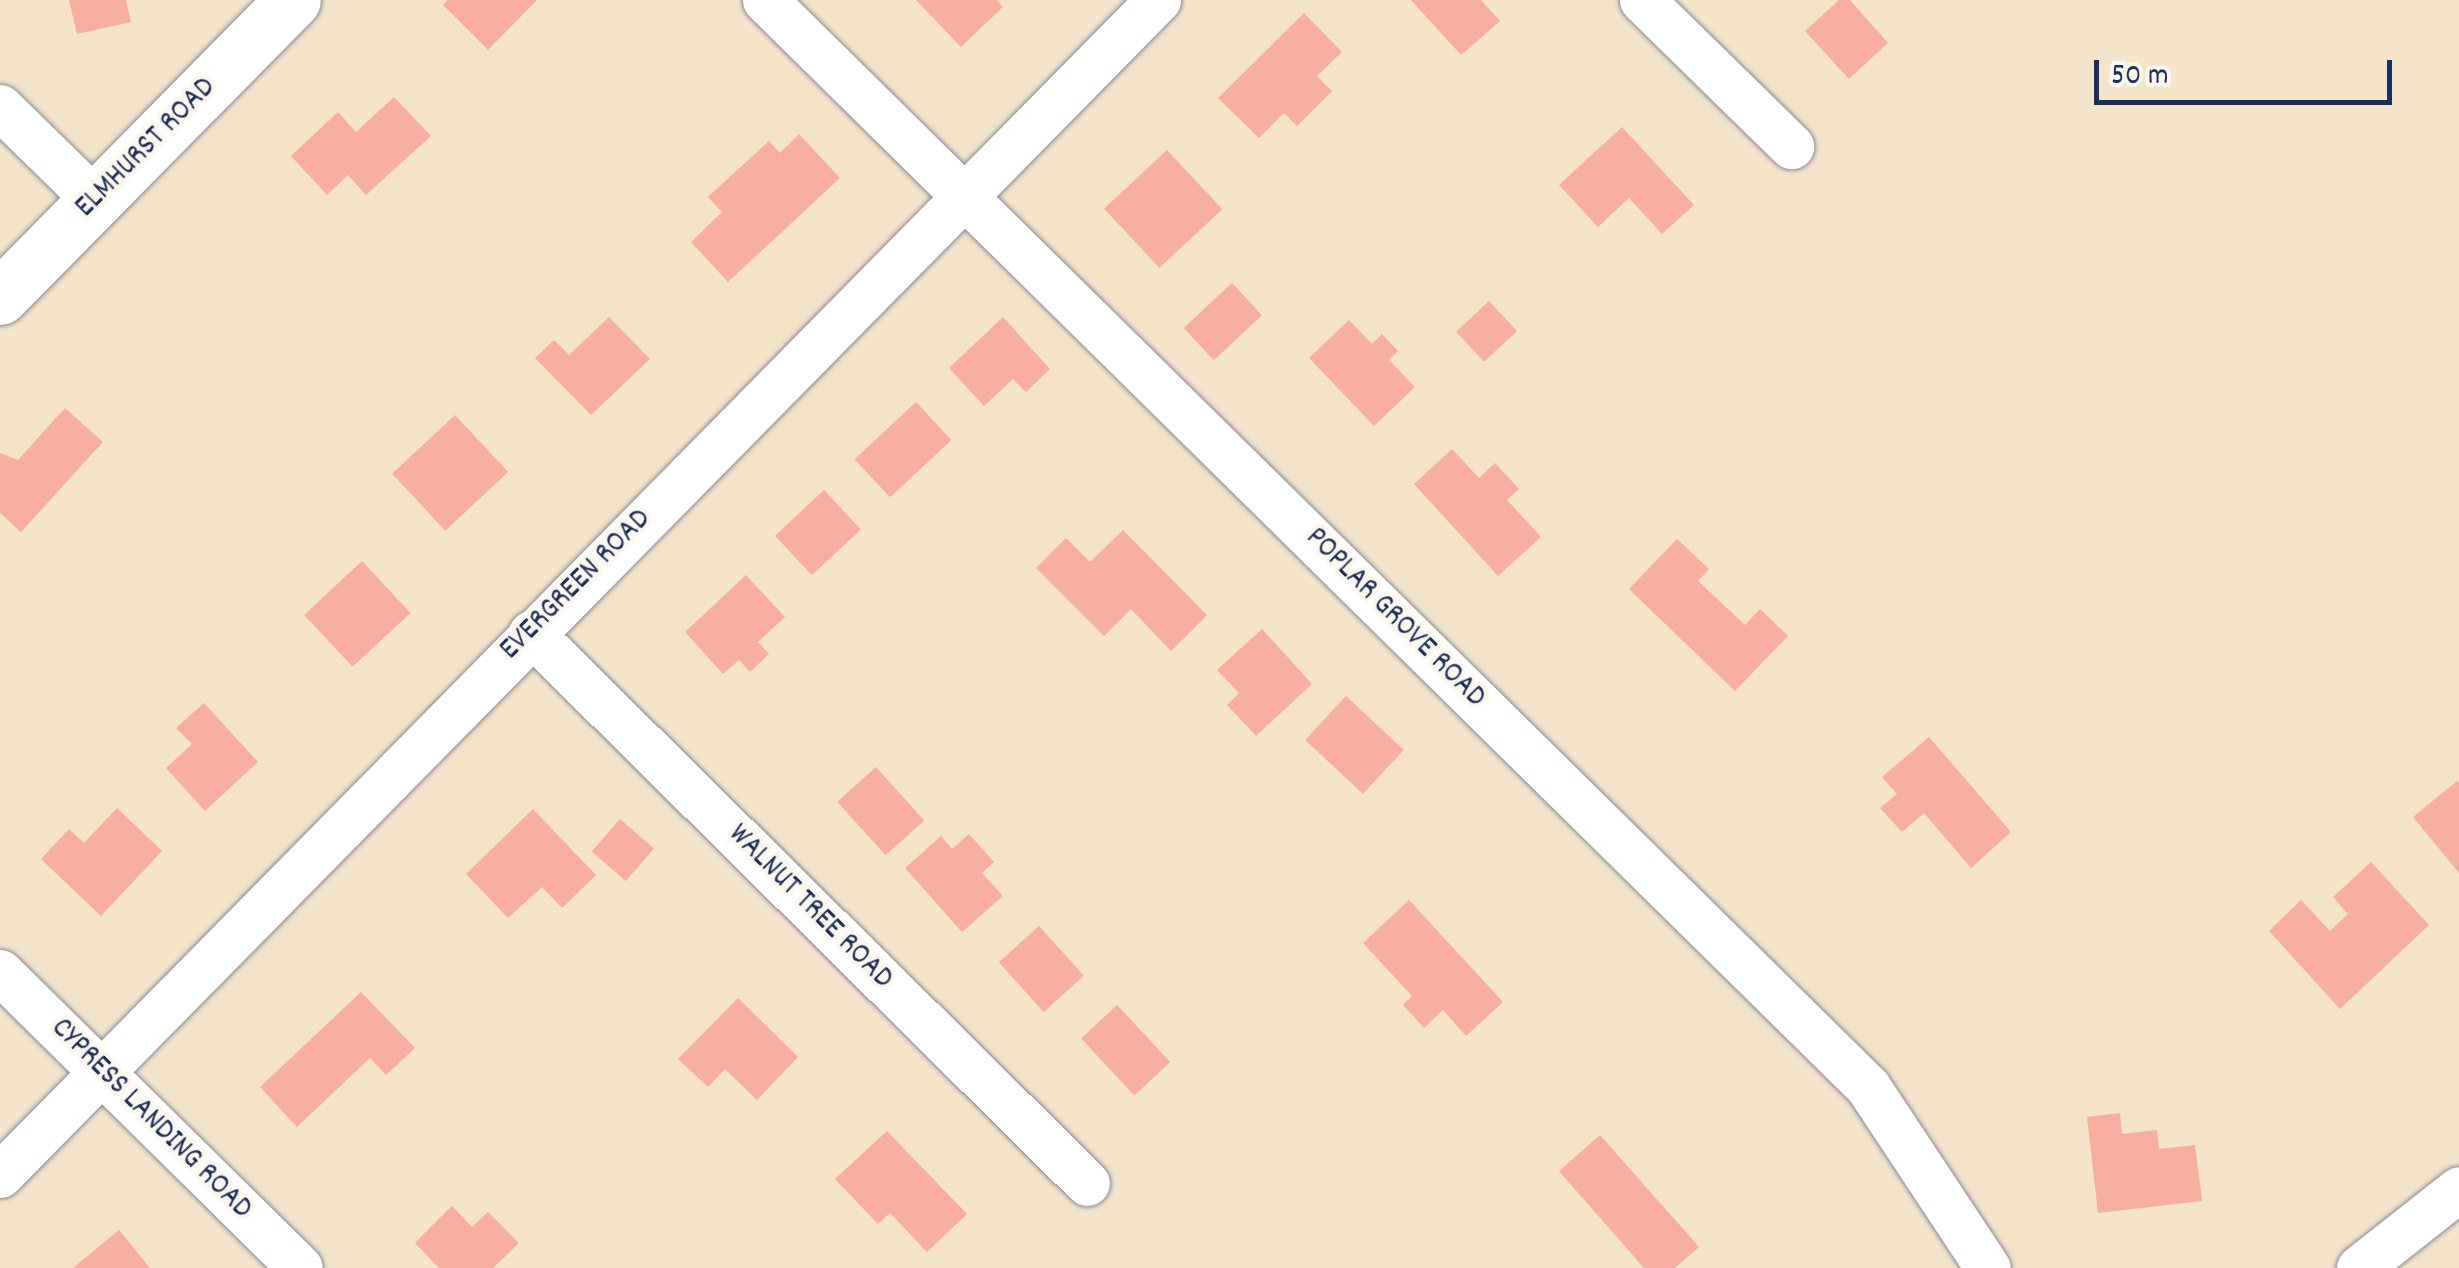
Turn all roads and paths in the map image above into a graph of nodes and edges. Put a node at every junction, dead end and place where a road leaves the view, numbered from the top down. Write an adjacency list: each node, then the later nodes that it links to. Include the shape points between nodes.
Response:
1 (293, 0): 8 (street, ELMHURST ROAD)
2 (765, 0): 7 (street, POPLAR GROVE ROAD)
3 (1158, 0): 7 (street, EVERGREEN ROAD)
4 (1642, 0): 6 (street)
5 (0, 107): 8 (street)
6 (1792, 146)
7 (964, 196): 10 (street, EVERGREEN ROAD); 17 (street, POPLAR GROVE ROAD, via 1868,1087)
8 (96, 200): 9 (street, ELMHURST ROAD)
9 (0, 297)
10 (531, 632): 12 (street, EVERGREEN ROAD); 14 (street, WALNUT TREE ROAD)
11 (0, 972): 12 (street, CYPRESS LANDING ROAD)
12 (102, 1072): 13 (street, EVERGREEN ROAD); 16 (street, CYPRESS LANDING ROAD)
13 (0, 1175)
14 (1087, 1183)
15 (2459, 1189): 18 (street)
16 (300, 1268)
17 (1988, 1268)
18 (2359, 1268)

